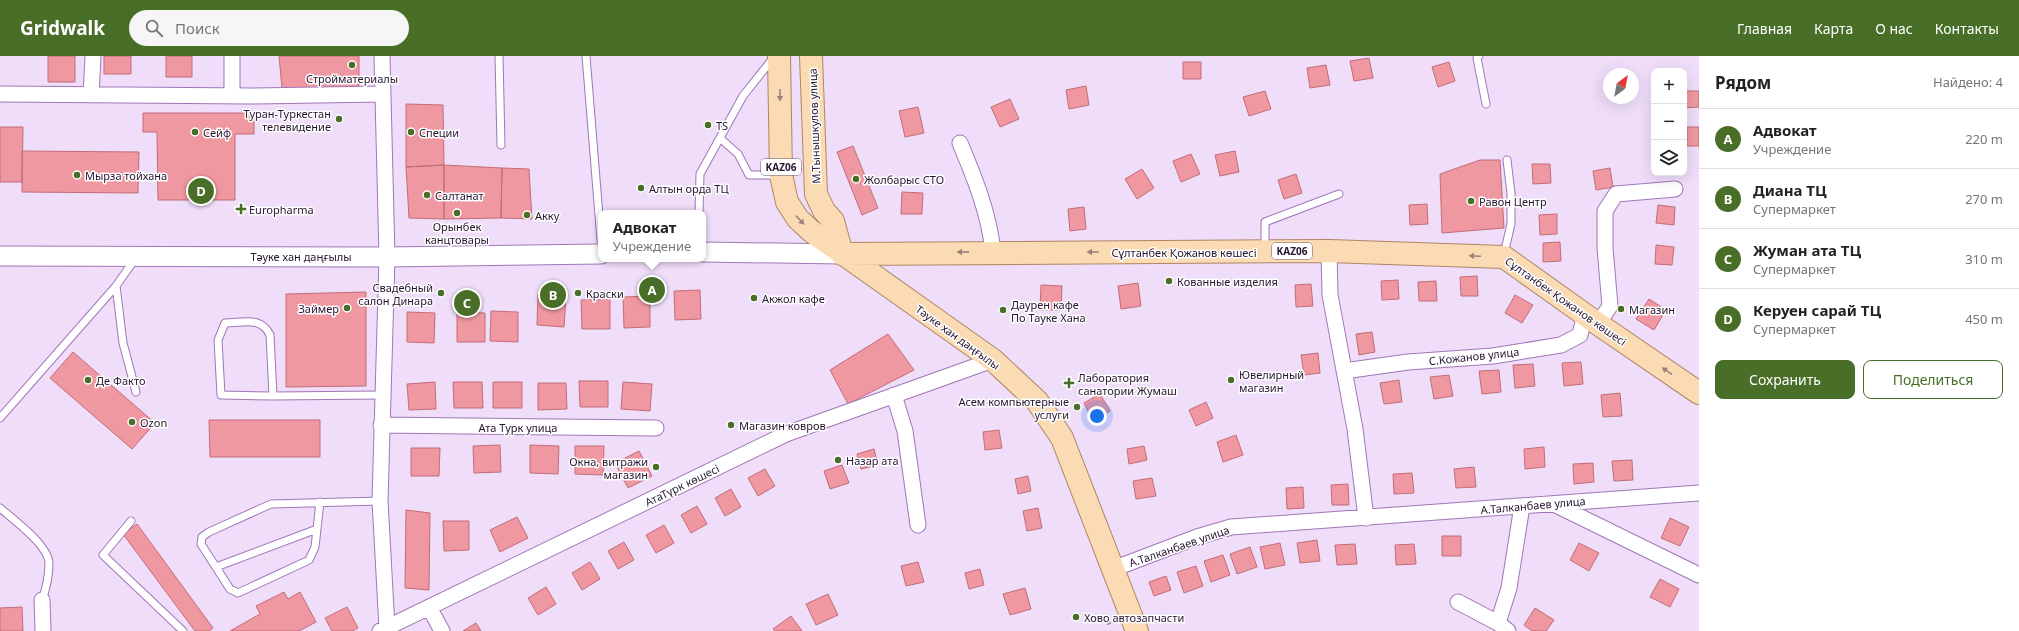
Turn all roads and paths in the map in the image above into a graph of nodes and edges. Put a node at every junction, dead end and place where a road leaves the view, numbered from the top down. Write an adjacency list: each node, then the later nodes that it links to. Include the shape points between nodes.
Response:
1 (93, 56): 12 (street)
2 (232, 56): 13 (street)
3 (382, 56): 11 (street)
4 (498, 56): 17 (lane)
5 (586, 56): 22 (lane)
6 (775, 56): 15 (lane, via 743,96)
7 (779, 56): 19 (main road, KАZ06, one-way to 19)
8 (811, 56): 29 (main road, М.Тынышкулов улица / KАZ06, via 816,194 824,211 833,221)
9 (1480, 56): 14 (lane, via 1477,58)
10 (0, 94): 12 (street)
11 (383, 94): 13 (street); 33 (street)
12 (92, 95): 13 (street)
13 (232, 96)
14 (1486, 104)
15 (721, 139): 19 (lane, via 738,154 749,175); 23 (lane, via 700,174)
16 (960, 143): 26 (street, via 990,226)
17 (501, 145)
18 (1507, 160): 32 (lane, via 1511,224)
19 (781, 175): 29 (main road, KАZ06, one-way to 29, via 787,202 798,219)
20 (1675, 189): 35 (street, С.Кожанов улица, via 1616,194 1605,211 1610,306)
21 (1339, 194): 27 (lane, via 1265,222)
22 (599, 210)
23 (700, 210)
24 (1329, 251): 27 (main road, Сұлтанбек Қожанов көшесі / KАZ06); 32 (main road, Сұлтанбек Қожанов көшесі / KАZ06, one-way to 24); 37 (street, via 1330,294)
25 (706, 252): 29 (street)
26 (993, 252): 27 (main road, Сұлтанбек Қожанов көшесі / KАZ06, one-way to 26); 29 (main road, Сұлтанбек Қожанов көшесі / KАZ06, one-way to 29)
27 (1265, 252)
28 (598, 254): 33 (street, Тәуке хан даңғылы)
29 (842, 254): 36 (main road, Тәуке хан даңғылы / KАZ06)
30 (0, 256): 31 (street, Тәуке хан даңғылы)
31 (137, 256): 33 (street, Тәуке хан даңғылы); 34 (lane)
32 (1504, 256): 35 (main road, Сұлтанбек Қожанов көшесі)
33 (387, 257): 41 (street)
34 (116, 286): 38 (lane, via 123,343); 43 (lane)
35 (1592, 319): 37 (street, С.Кожанов улица, via 1580,335 1562,345 1493,356 1408,362); 39 (main road, Сұлтанбек Қожанов көшесі, one-way to 35)
36 (993, 360): 42 (street, АтаТүрк көшесі); 57 (main road, Тәуке хан даңғылы / KАZ06, via 1037,401 1062,438)
37 (1344, 371): 52 (street, via 1355,429)
38 (136, 392)
39 (1699, 393)
40 (273, 396): 40 (lane, via 270,336 266,327 258,322 225,323 218,340 221,396); 41 (lane)
41 (382, 396): 44 (street)
42 (894, 396): 54 (street, via 905,431); 61 (street, АтаТүрк көшесі, via 786,434)
43 (0, 418)
44 (381, 425): 45 (street, Ата Турк улица); 47 (street)
45 (656, 428)
46 (1699, 492): 49 (street, А.Талканбаев улица)
47 (380, 501): 48 (lane); 63 (street)
48 (320, 502): 55 (lane); 56 (lane, via 271,504 208,532 202,537 201,544)
49 (1553, 504): 50 (street, А.Талканбаев улица); 58 (street)
50 (1522, 506): 52 (street, А.Талканбаев улица); 62 (street)
51 (0, 508): 59 (lane, via 45,550 49,562)
52 (1366, 518): 57 (street, А.Талканбаев улица, via 1231,527)
53 (131, 521): 65 (lane, via 103,555)
54 (918, 525)
55 (317, 529): 56 (lane); 56 (lane, via 315,547 309,560 238,593 230,589)
56 (216, 567)
57 (1113, 569): 67 (main road, Тәуке хан даңғылы / KАZ06)
58 (1699, 575)
59 (42, 600): 64 (street)
60 (1458, 602): 62 (street)
61 (429, 608): 63 (street, АтаТүрк көшесі); 66 (street)
62 (1503, 627)
63 (384, 629)
64 (44, 631)
65 (183, 631)
66 (442, 631)
67 (1137, 631)

